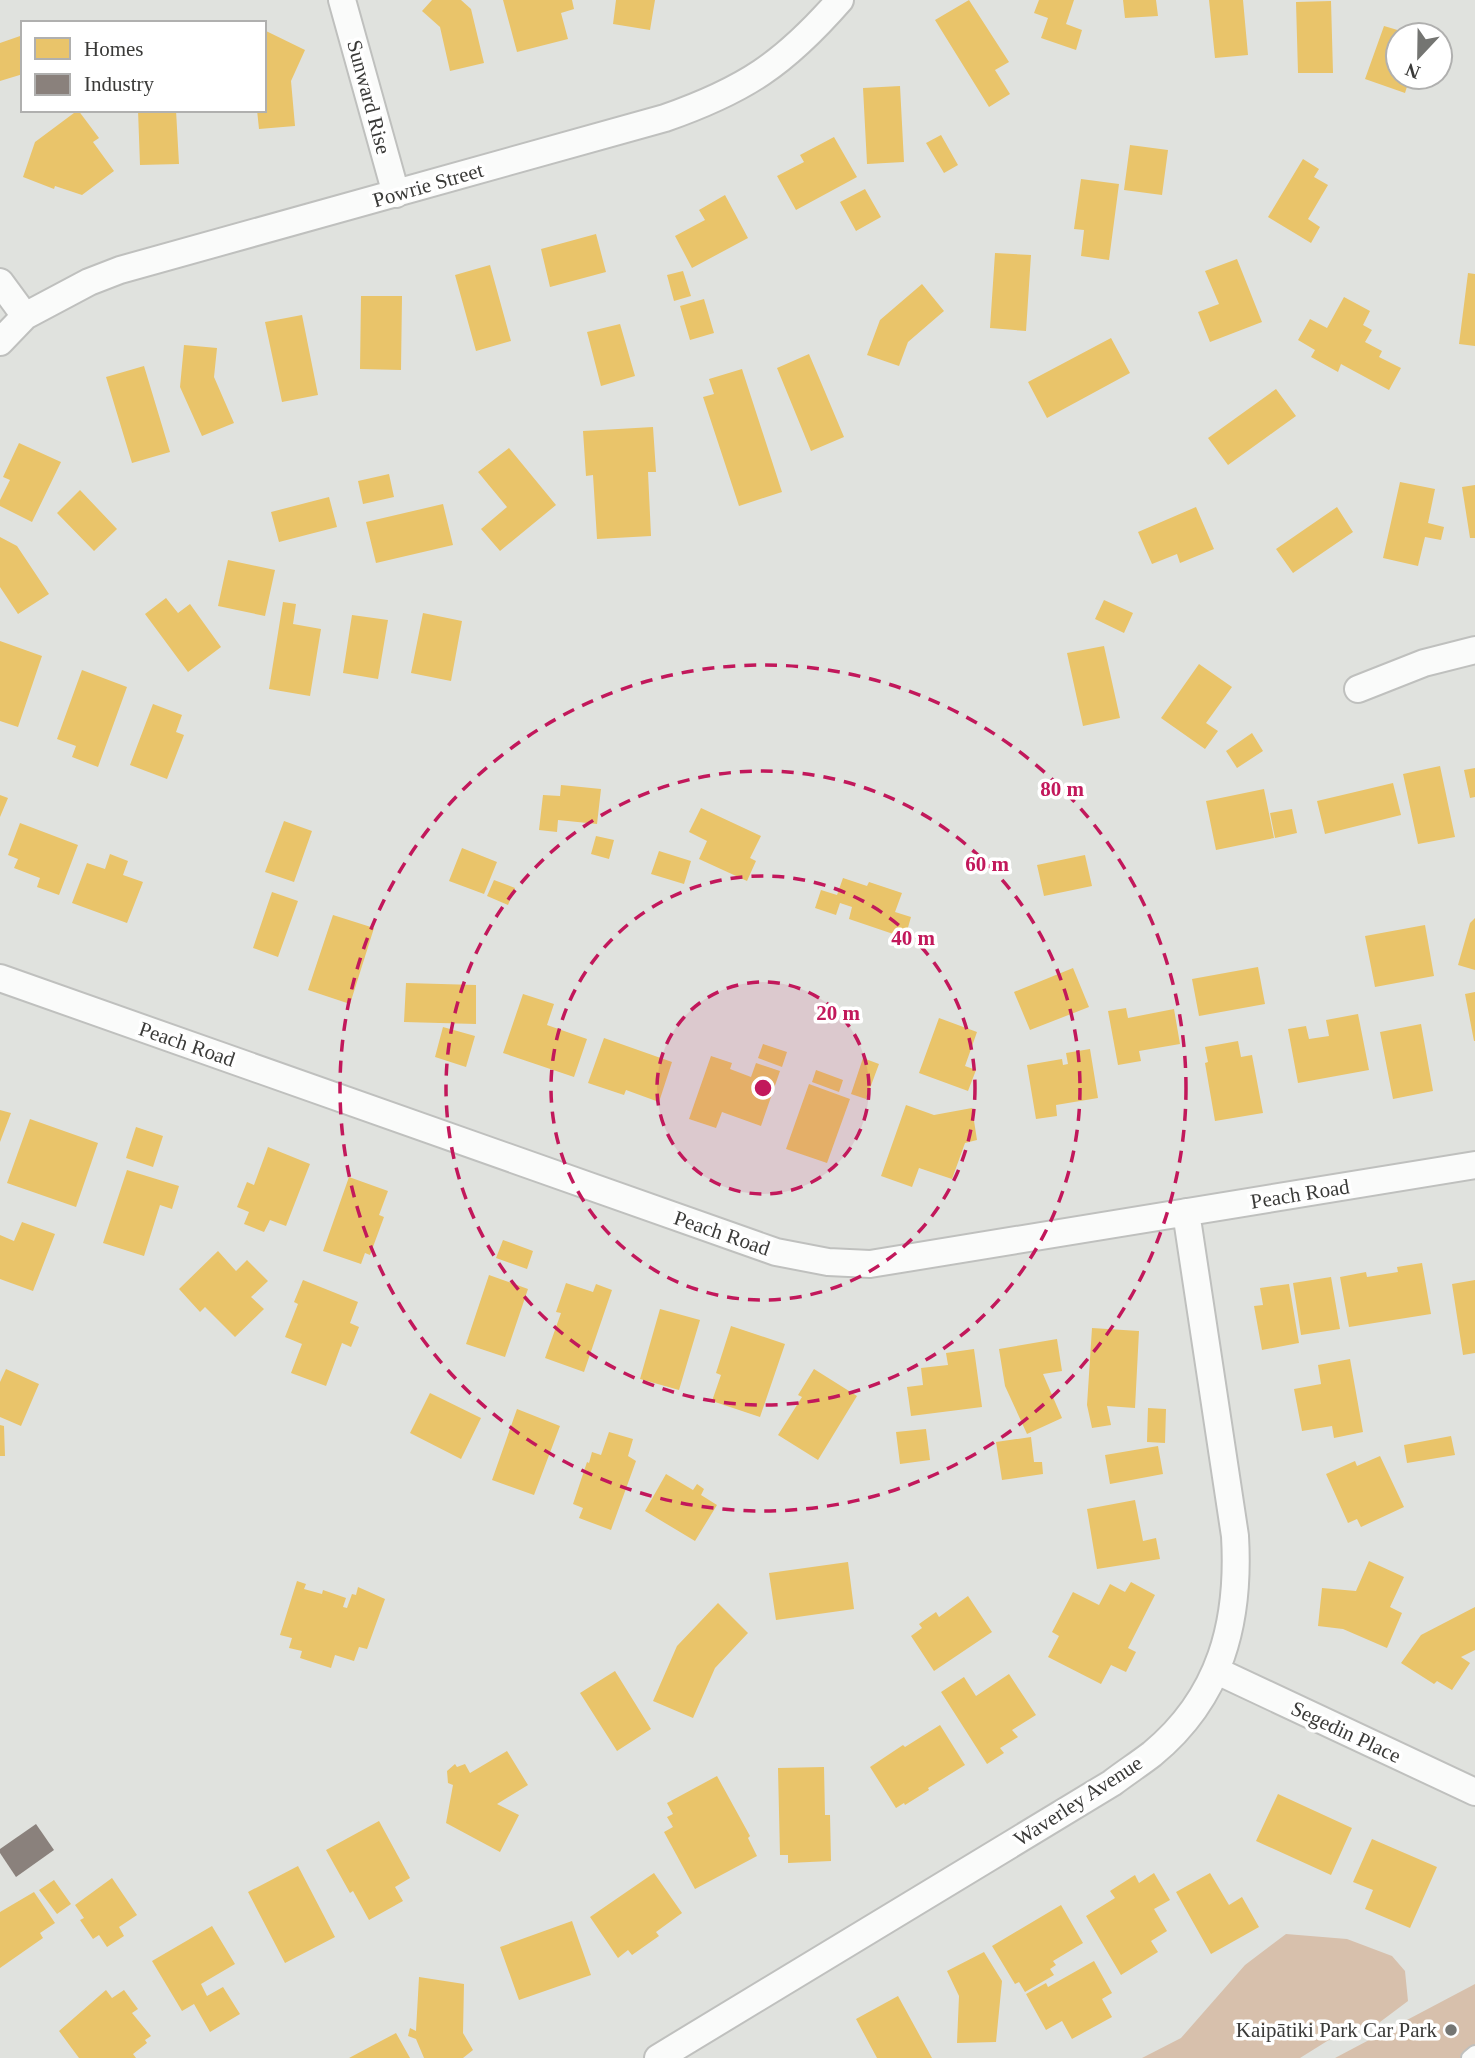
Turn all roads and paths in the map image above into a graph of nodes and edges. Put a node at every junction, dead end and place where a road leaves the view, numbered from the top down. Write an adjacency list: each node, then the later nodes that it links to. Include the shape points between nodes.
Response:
1 (342, 0): 3 (street, Sunward Rise)
2 (840, 0): 3 (street, Powrie Street, via 793,50 722,96 665,118)
3 (396, 194): 5 (street, Powrie Street, via 120,270)
4 (0, 282): 5 (street)
5 (25, 316): 6 (street, Powrie Street)
6 (0, 342)
7 (1475, 650): 8 (street, via 1424,663)
8 (1358, 689)
9 (0, 978): 11 (street, Peach Road, via 776,1252 815,1260 870,1264)
10 (1475, 1165): 11 (street, Peach Road)
11 (1186, 1212): 12 (street, Waverley Avenue, via 1235,1536 1233,1607)
12 (1217, 1671): 13 (street, Segedin Place); 15 (street, Waverley Avenue, via 1179,1728 1112,1783)
13 (1475, 1792)
14 (1475, 2053): 16 (lane)
15 (658, 2058)
16 (1469, 2058)

